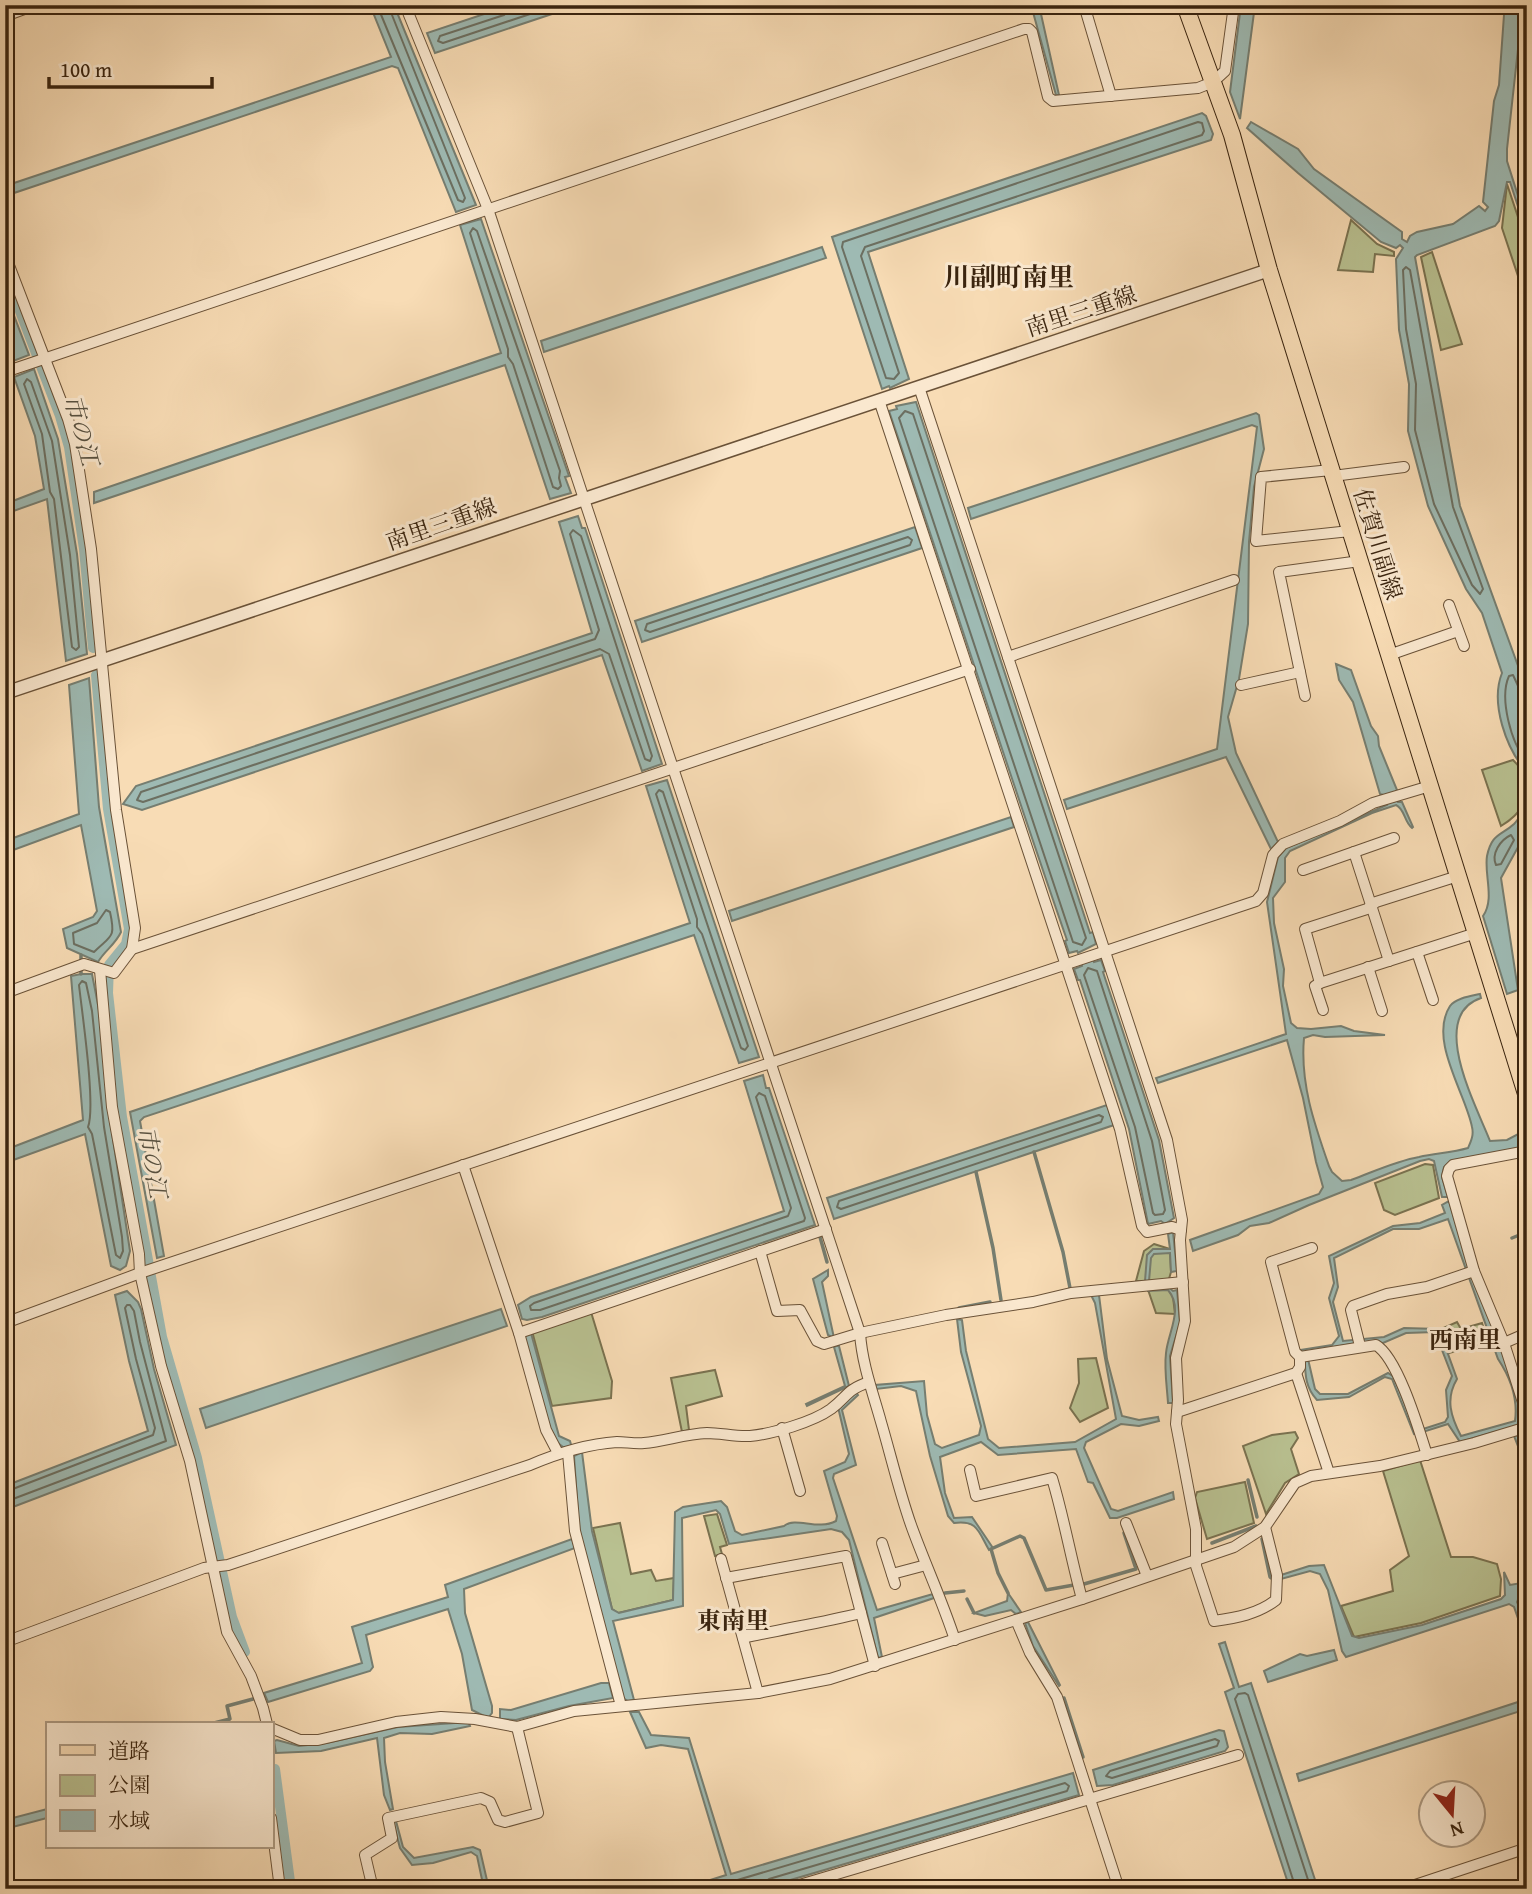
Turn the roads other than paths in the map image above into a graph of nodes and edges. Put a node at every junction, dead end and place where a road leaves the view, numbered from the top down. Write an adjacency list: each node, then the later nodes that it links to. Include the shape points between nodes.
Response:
1 (35, 5): 6 (street)
2 (405, 5): 9 (street)
3 (1084, 5): 8 (street)
4 (1185, 5): 7 (main road, 佐賀川副線)
5 (1234, 5): 7 (street, via 1225,71)
6 (5, 16)
7 (1213, 82): 8 (street, via 1198,88); 11 (main road, 佐賀川副線, via 1233,135)
8 (1111, 96): 9 (street, via 1053,101 1048,97 1032,32 1024,29)
9 (488, 209): 12 (street); 18 (street)
10 (5, 255): 12 (street)
11 (1269, 271): 14 (street, 南里三重線); 17 (main road, 佐賀川副線)
12 (45, 357): 13 (street); 27 (street, via 75,444)
13 (5, 372)
14 (919, 387): 15 (street, 南里三重線); 26 (street)
15 (885, 398): 18 (street, 南里三重線); 28 (street)
16 (1404, 467): 17 (street)
17 (1332, 473): 19 (main road, 佐賀川副線); 19 (street, via 1261,477 1256,541)
18 (584, 498): 27 (street, 南里三重線); 33 (street)
19 (1350, 531): 20 (main road, 佐賀川副線)
20 (1360, 561): 25 (main road, 佐賀川副線); 29 (street, via 1279,572)
21 (1234, 580): 26 (street)
22 (1449, 605): 23 (street)
23 (1458, 631): 24 (street); 25 (street)
24 (1464, 646)
25 (1389, 655): 34 (main road, 佐賀川副線)
26 (1008, 657): 42 (street)
27 (102, 660): 31 (street, 南里三重線); 41 (street, via 116,810 135,928)
28 (970, 669): 33 (street); 45 (street)
29 (1300, 672): 30 (street); 32 (street)
30 (1241, 685)
31 (5, 693)
32 (1305, 696)
33 (673, 769): 41 (street); 53 (street)
34 (1430, 786): 38 (main road, 佐賀川副線); 42 (street, via 1381,801 1283,844 1273,855 1263,893 1256,901)
35 (1394, 838): 36 (street)
36 (1354, 852): 37 (street); 39 (street)
37 (1303, 870)
38 (1458, 876): 39 (street); 40 (main road, 佐賀川副線)
39 (1371, 905): 44 (street); 48 (street, via 1305,929)
40 (1476, 933): 43 (street); 54 (main road, 佐賀川副線)
41 (132, 949): 47 (street, via 114,974)
42 (1105, 949): 45 (street); 58 (street, via 1167,1140 1182,1220)
43 (1417, 952): 44 (street); 50 (street)
44 (1389, 961): 46 (street)
45 (1066, 962): 53 (street); 58 (street, via 1120,1129 1142,1226 1146,1232)
46 (1368, 967): 48 (street); 52 (street)
47 (100, 970): 49 (street, via 80,965); 62 (street, via 112,1107)
48 (1320, 983): 51 (street, via 1315,986)
49 (5, 993)
50 (1433, 1000)
51 (1323, 1010)
52 (1382, 1011)
53 (771, 1062): 56 (street); 57 (street)
54 (1527, 1097)
55 (1527, 1151): 61 (street, via 1449,1169)
56 (463, 1165): 62 (street); 65 (street)
57 (826, 1229): 60 (street); 66 (street)
58 (1172, 1229): 63 (street)
59 (1311, 1248): 70 (street, via 1271,1262)
60 (760, 1251): 65 (street); 66 (street, via 777,1311 800,1310 817,1341 824,1343)
61 (1469, 1272): 68 (street, via 1353,1306); 69 (street)
62 (140, 1273): 64 (street); 88 (street)
63 (1182, 1282): 66 (street, via 1071,1293); 73 (street, via 1185,1321 1176,1359)
64 (5, 1323)
65 (519, 1333): 77 (street, via 546,1430)
66 (860, 1334): 72 (street)
67 (1527, 1334): 69 (street)
68 (1359, 1342): 70 (street); 78 (street, via 1382,1349 1400,1380)
69 (1504, 1343): 74 (street)
70 (1300, 1357): 71 (street)
71 (1296, 1373): 73 (street); 80 (street)
72 (870, 1382): 76 (street, via 850,1390 816,1418); 87 (street)
73 (1177, 1412): 85 (street)
74 (1527, 1415)
75 (1527, 1427): 78 (street)
76 (782, 1428): 77 (street, via 750,1436 712,1433 645,1443 616,1442); 81 (street)
77 (563, 1453): 88 (street); 99 (street, via 575,1531)
78 (1427, 1455): 80 (street)
79 (970, 1470): 91 (street, via 976,1496 1052,1478)
80 (1329, 1473): 83 (street, via 1294,1483)
81 (800, 1491)
82 (1126, 1523): 89 (street)
83 (1265, 1527): 85 (street, via 1234,1547); 85 (street, via 1278,1575 1276,1600 1265,1609 1214,1621)
84 (882, 1543): 87 (street, via 893,1579)
85 (1196, 1558): 89 (street)
86 (720, 1559): 90 (street)
87 (926, 1565): 95 (street)
88 (214, 1568): 96 (street); 100 (street, via 227,1632 251,1676)
89 (1147, 1576): 91 (street)
90 (726, 1578): 92 (street, via 846,1556); 94 (street)
91 (1082, 1599): 93 (street)
92 (861, 1613): 94 (street); 97 (street)
93 (1016, 1620): 95 (street); 104 (street, via 1057,1698)
94 (743, 1638): 98 (street)
95 (955, 1640): 97 (street)
96 (5, 1642)
97 (875, 1666): 98 (street)
98 (758, 1693): 99 (street)
99 (621, 1706): 101 (street, via 574,1711)
100 (266, 1722)
101 (517, 1727): 102 (street, via 441,1717 318,1740 300,1740); 108 (street, via 538,1813 505,1822 498,1820 490,1802 481,1798 388,1818 392,1838 365,1855)
102 (273, 1729)
103 (1238, 1755): 104 (street)
104 (1090, 1800): 109 (street); 110 (street)
105 (273, 1834): 107 (street)
106 (1527, 1848): 111 (street)
107 (280, 1889)
108 (373, 1889)
109 (786, 1889)
110 (1119, 1889)
111 (1403, 1889)

